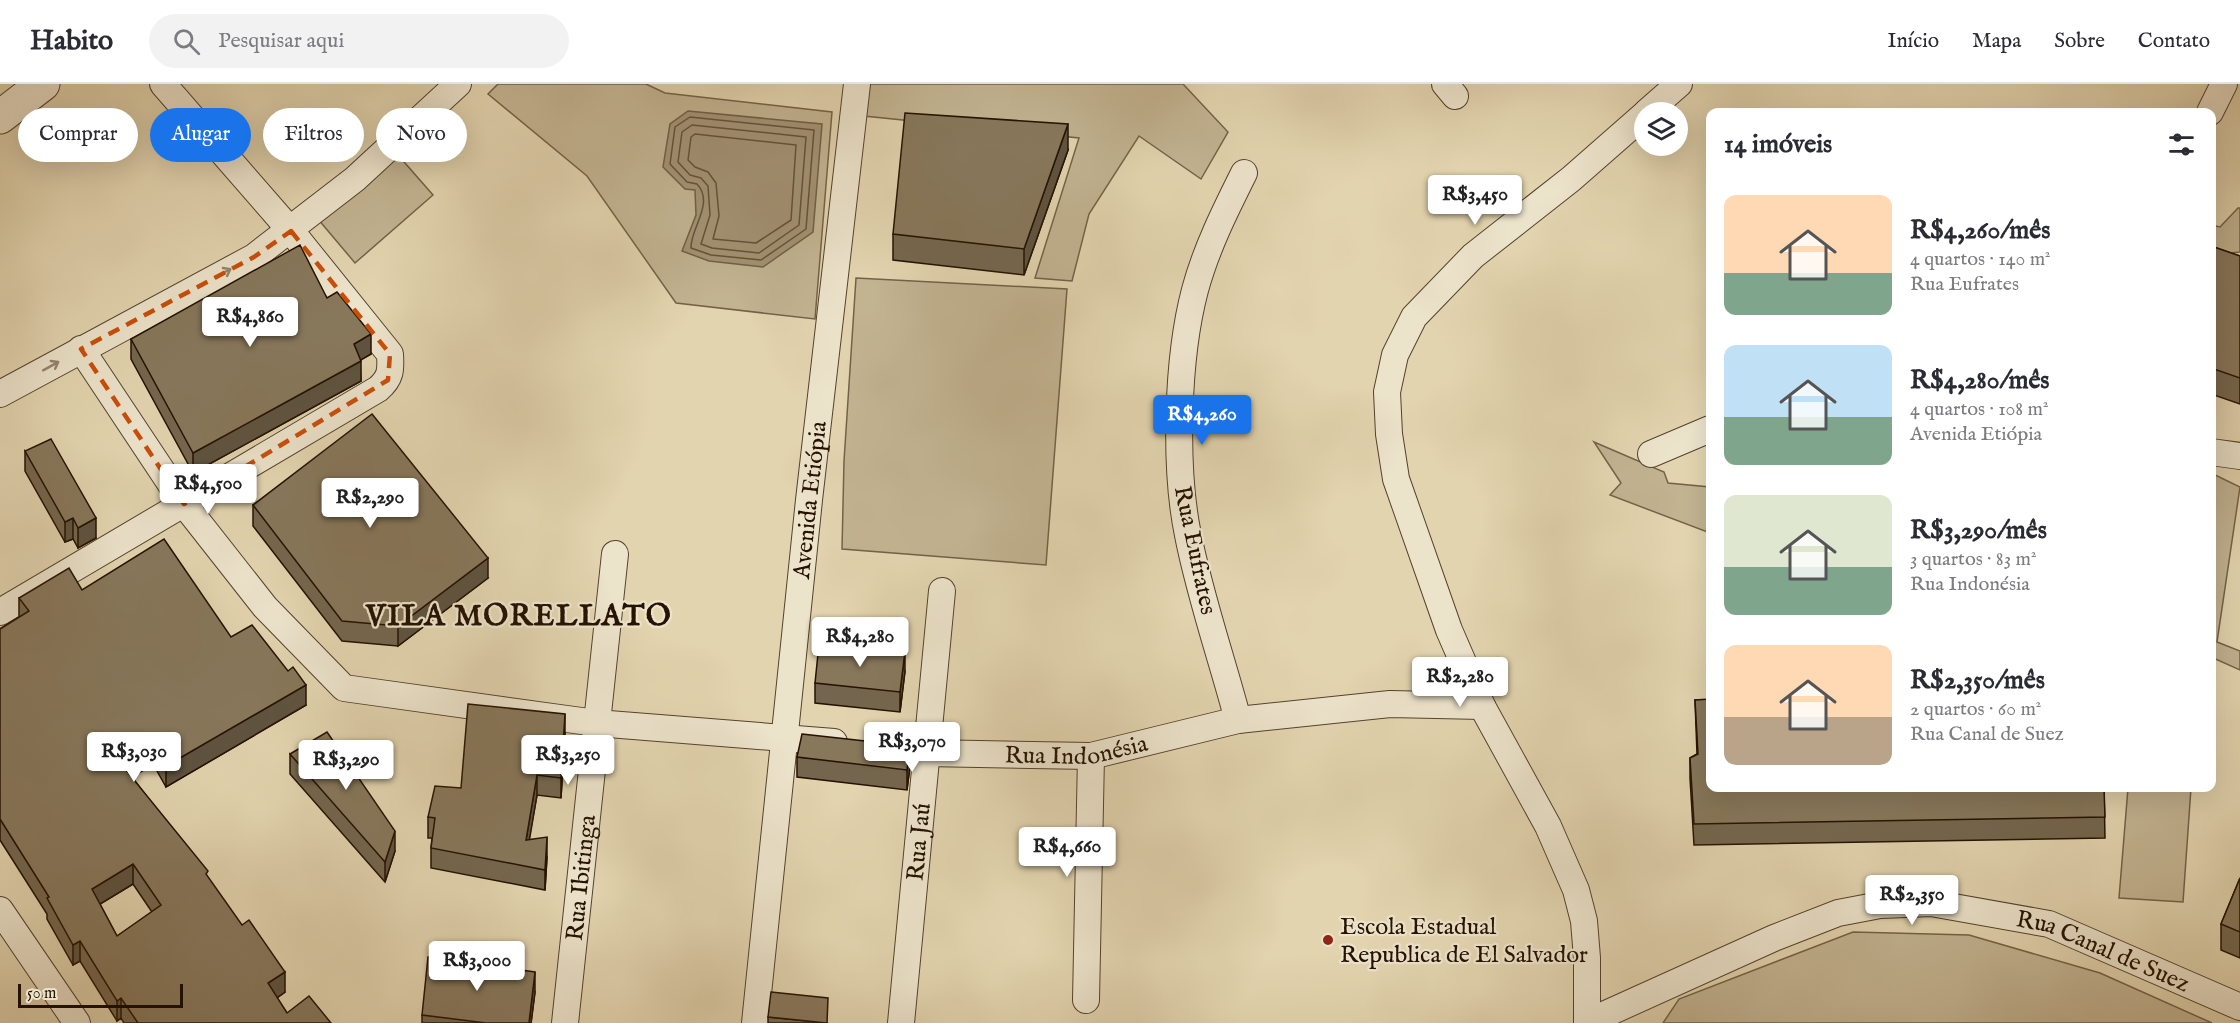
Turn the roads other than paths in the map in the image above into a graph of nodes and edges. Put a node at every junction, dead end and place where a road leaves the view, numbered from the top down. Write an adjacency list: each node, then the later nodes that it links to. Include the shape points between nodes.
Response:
1 (43, 84): 9 (street)
2 (163, 84): 12 (street)
3 (458, 84): 12 (street, via 355,179)
4 (857, 84): 26 (street, Avenida Etiópia)
5 (1679, 84): 7 (street)
6 (2224, 84): 8 (street)
7 (1659, 102)
8 (2212, 108)
9 (0, 117)
10 (1634, 124): 23 (street, via 1473,256 1414,317 1395,355 1387,392 1396,479 1449,630)
11 (1244, 173): 24 (street, Rua Eufrates, via 1210,243 1194,292 1183,366 1179,473 1188,535)
12 (291, 231): 13 (street, one-way to 12, via 254,256); 19 (street, via 390,354 388,380)
13 (81, 349): 14 (street, one-way to 13); 19 (street)
14 (0, 394)
15 (1706, 431): 17 (street)
16 (2216, 453): 18 (street)
17 (1651, 454)
18 (2240, 456)
19 (184, 504): 22 (street); 25 (street, Rua Indonésia, via 265,607 344,688)
20 (615, 554): 25 (street, Rua Ibitinga)
21 (942, 591): 27 (street, Rua Jaú)
22 (1, 609)
23 (1482, 706): 24 (street, Rua Indonésia, via 1390,704); 32 (street, via 1548,826 1576,890 1584,921)
24 (1238, 720): 28 (street, Rua Indonésia)
25 (596, 723): 26 (street, Rua Indonésia); 34 (street, Rua Ibitinga)
26 (786, 738): 27 (street, Rua Indonésia); 35 (street, Avenida Etiópia)
27 (926, 753): 28 (street, Rua Indonésia); 36 (street, Rua Jaú)
28 (1091, 756): 30 (street)
29 (0, 910): 33 (street)
30 (1086, 1000)
31 (2240, 1007): 32 (street, Rua Canal de Suez, via 2049,924 1930,903 1838,912)
32 (1587, 1022)
33 (77, 1023)
34 (565, 1023)
35 (755, 1023)
36 (901, 1023)

